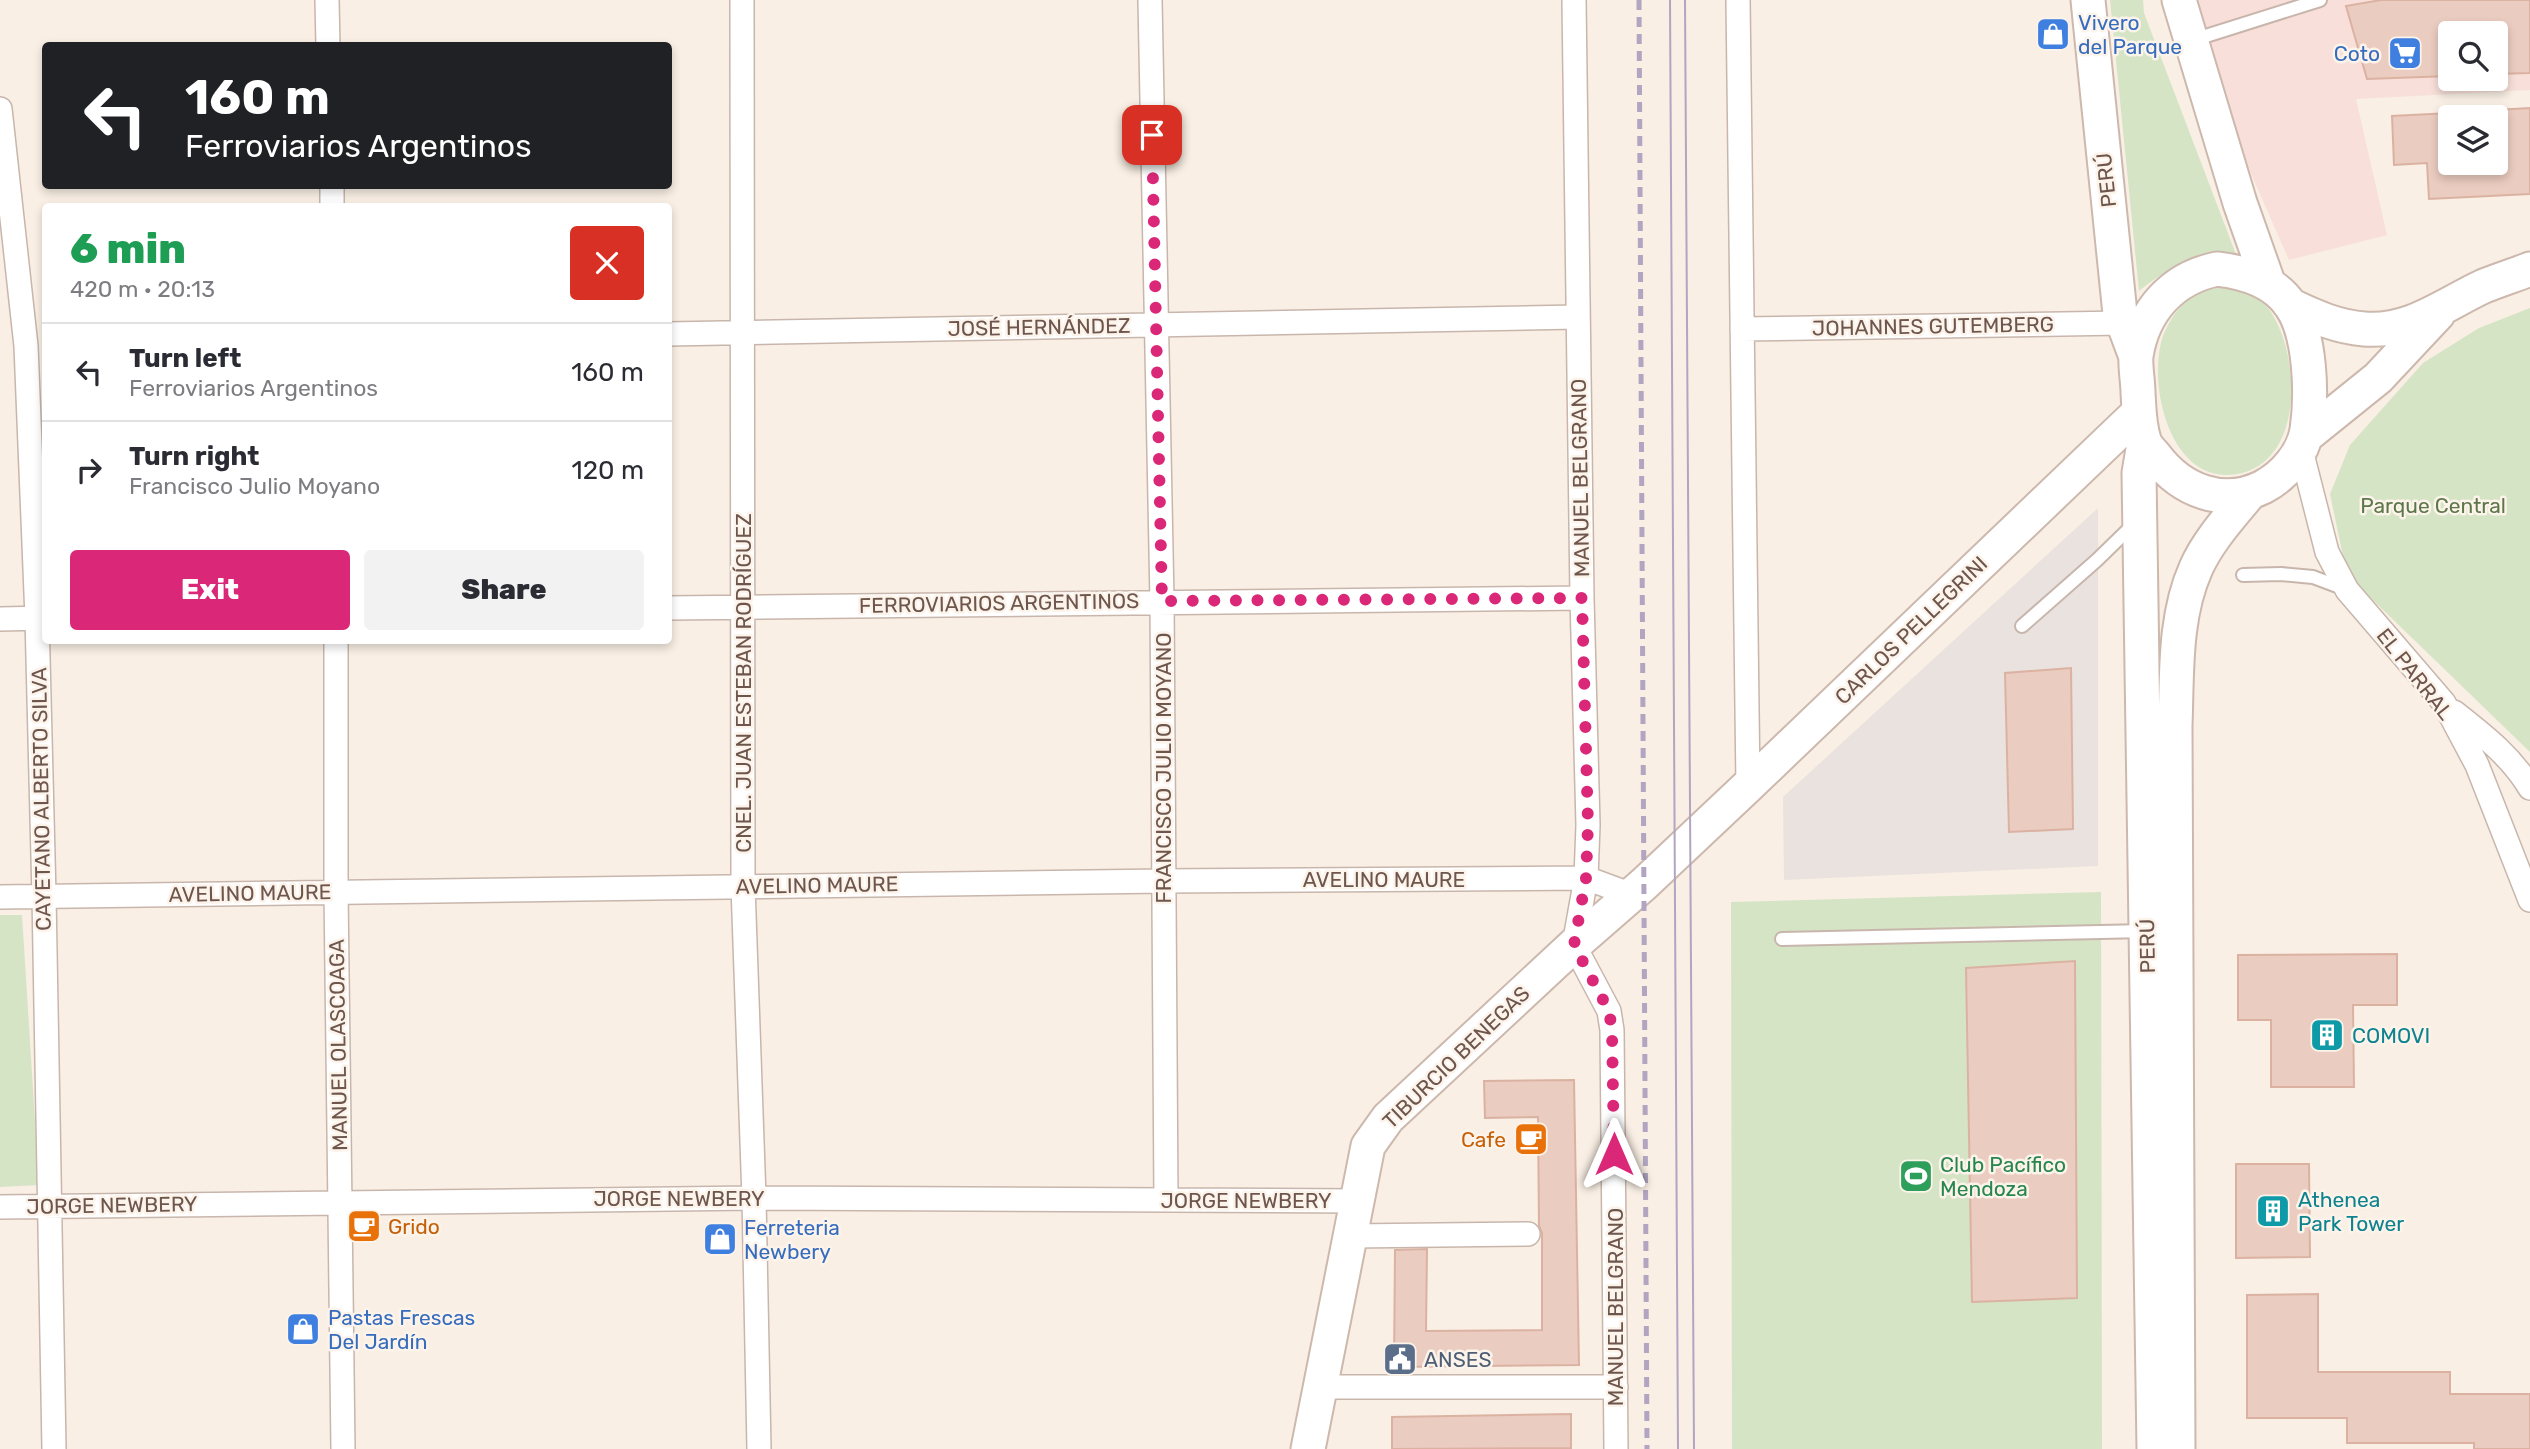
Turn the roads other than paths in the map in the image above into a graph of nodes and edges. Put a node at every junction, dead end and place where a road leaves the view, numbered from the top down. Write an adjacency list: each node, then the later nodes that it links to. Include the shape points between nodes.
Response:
1 (327, 0): 10 (street)
2 (742, 0): 19 (street, CNEL. JUAN ESTEBAN RODRÍGUEZ)
3 (1150, 0): 17 (street, FRANCISCO JULIO MOYANO)
4 (1574, 0): 15 (street, MANUEL BELGRANO)
5 (1738, 0): 18 (street)
6 (2088, 0): 16 (main road, PERÚ)
7 (2179, 0): 9 (main road)
8 (2320, 0): 9 (lane)
9 (2189, 41): 13 (main road, via 2240,203)
10 (328, 42)
11 (0, 109): 21 (street, CAYETANO ALBERTO SILVA)
12 (2530, 269): 14 (main road, via 2483,287)
13 (2281, 296): 14 (main road, via 2327,322 2365,330 2409,324); 22 (main road, via 2236,271 2217,269 2185,279 2156,307); 24 (main road, via 2304,344 2309,371 2310,410)
14 (2442, 310): 24 (main road, via 2378,378)
15 (1578, 317): 17 (street, JOSÉ HERNÁNDEZ); 29 (street, MANUEL BELGRANO)
16 (2123, 323): 18 (street, JOHANNES GUTEMBERG); 22 (main road, PERÚ)
17 (1155, 325): 19 (street, JOSÉ HERNÁNDEZ); 30 (street, FRANCISCO JULIO MOYANO)
18 (1742, 329): 38 (street)
19 (743, 332): 20 (street, JOSÉ HERNÁNDEZ); 31 (street, CNEL. JUAN ESTEBAN RODRÍGUEZ)
20 (672, 334)
21 (36, 345): 33 (street, CAYETANO ALBERTO SILVA)
22 (2136, 357): 23 (main road)
23 (2142, 427): 25 (main road, via 2167,471 2190,488 2221,496); 26 (main road, PERÚ); 38 (main road, CARLOS PELLEGRINI)
24 (2304, 443): 25 (main road, via 2284,471); 28 (street, EL PARRAL, via 2328,552)
25 (2249, 494): 68 (main road, PERÚ, via 2197,566 2183,601 2178,645)
26 (2140, 518): 35 (lane); 49 (main road, PERÚ)
27 (2243, 575): 28 (lane, via 2313,577)
28 (2347, 590): 37 (street, EL PARRAL)
29 (1582, 598): 30 (street, FERROVIARIOS ARGENTINOS); 41 (street, MANUEL BELGRANO)
30 (1162, 601): 31 (street, FERROVIARIOS ARGENTINOS); 42 (street, FRANCISCO JULIO MOYANO)
31 (742, 606): 32 (street, FERROVIARIOS ARGENTINOS); 43 (street, CNEL. JUAN ESTEBAN RODRÍGUEZ)
32 (672, 608)
33 (41, 618): 34 (street); 46 (street, CAYETANO ALBERTO SILVA)
34 (0, 619)
35 (2022, 626)
36 (336, 644): 44 (street, MANUEL OLASCOAGA)
37 (2444, 703): 39 (street, via 2504,753); 48 (street, EL PARRAL, via 2477,765)
38 (1748, 786): 40 (main road, CARLOS PELLEGRINI)
39 (2530, 788)
40 (1682, 848): 45 (main road, TIBURCIO BENEGAS)
41 (1586, 878): 42 (street, AVELINO MAURE); 45 (street, AVELINO MAURE); 51 (street, MANUEL BELGRANO)
42 (1164, 881): 43 (street, AVELINO MAURE); 53 (street, FRANCISCO JULIO MOYANO)
43 (743, 886): 44 (street, AVELINO MAURE); 52 (street, CNEL. JUAN ESTEBAN RODRÍGUEZ)
44 (336, 892): 46 (street, AVELINO MAURE); 54 (street, MANUEL OLASCOAGA)
45 (1632, 895): 51 (main road, TIBURCIO BENEGAS)
46 (44, 896): 47 (street, AVELINO MAURE); 56 (street, CAYETANO ALBERTO SILVA)
47 (0, 897)
48 (2530, 900)
49 (2146, 931): 50 (lane); 67 (main road, PERÚ)
50 (1782, 939)
51 (1574, 945): 55 (main road, TIBURCIO BENEGAS, via 1388,1118 1368,1146); 61 (street, MANUEL BELGRANO, via 1609,1011 1612,1030)
52 (754, 1198): 53 (street, JORGE NEWBERY); 54 (street, JORGE NEWBERY); 64 (street, CNEL. JUAN ESTEBAN RODRÍGUEZ)
53 (1166, 1200): 55 (street, JORGE NEWBERY)
54 (339, 1201): 56 (street, JORGE NEWBERY); 63 (street, MANUEL OLASCOAGA)
55 (1358, 1201): 59 (main road, TIBURCIO BENEGAS)
56 (48, 1206): 57 (street, JORGE NEWBERY); 62 (street, CAYETANO ALBERTO SILVA)
57 (0, 1207)
58 (1528, 1234): 59 (street)
59 (1351, 1236): 60 (main road, TIBURCIO BENEGAS)
60 (1320, 1387): 61 (street); 65 (main road, TIBURCIO BENEGAS)
61 (1616, 1387): 66 (street, MANUEL BELGRANO)
62 (54, 1449)
63 (343, 1449)
64 (759, 1449)
65 (1308, 1449)
66 (1616, 1449)
67 (2154, 1449)
68 (2178, 1449)

